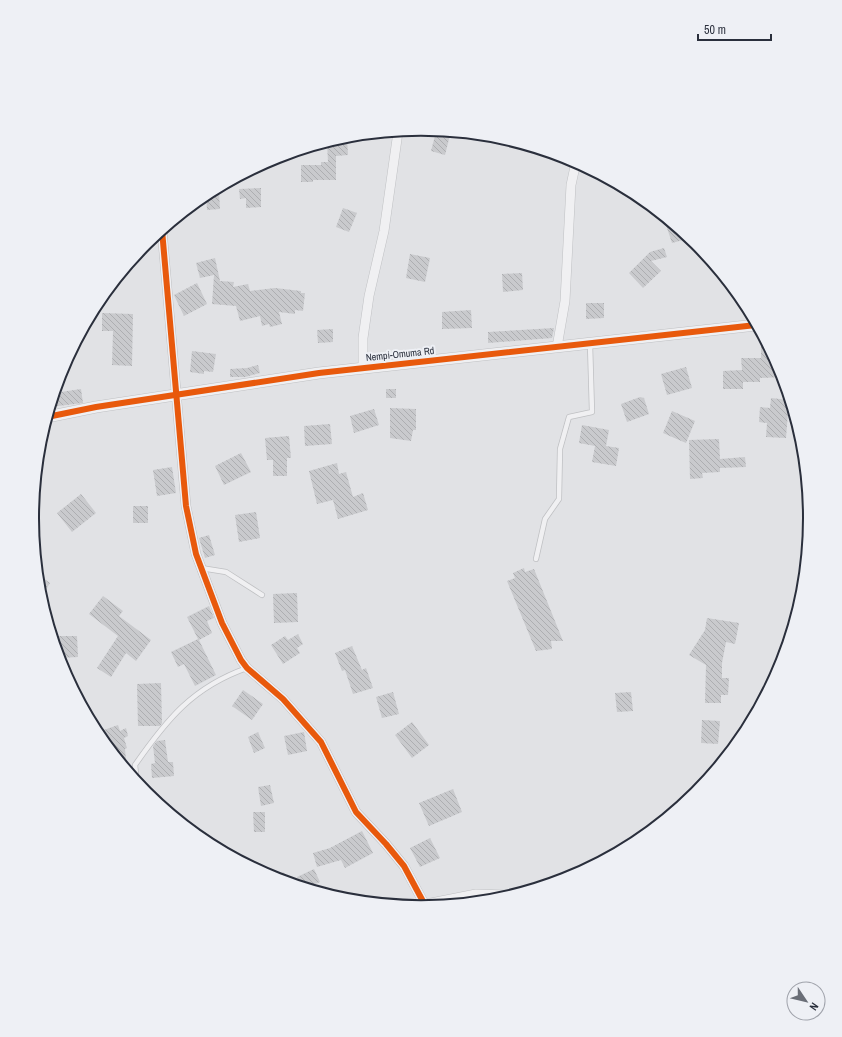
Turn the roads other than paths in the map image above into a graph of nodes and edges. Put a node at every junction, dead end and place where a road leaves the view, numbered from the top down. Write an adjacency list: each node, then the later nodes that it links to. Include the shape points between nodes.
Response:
1 (397, 137): 7 (street, via 384,231 369,296 363,338)
2 (574, 169): 6 (street, via 571,185 564,301)
3 (163, 237): 8 (street)
4 (750, 325): 5 (street, Nempi-Omuma Rd)
5 (590, 343): 6 (street, Nempi-Omuma Rd); 10 (lane, via 592,412 569,418 560,449 559,499 545,519)
6 (557, 347): 7 (street, Nempi-Omuma Rd)
7 (363, 368): 8 (street, Nempi-Omuma Rd)
8 (177, 395): 9 (street, Nempi-Omuma Rd); 11 (street, via 186,506)
9 (53, 416)
10 (536, 559)
11 (201, 568): 12 (lane, via 226,572); 13 (street, via 222,623)
12 (262, 595)
13 (247, 668): 14 (lane, via 224,676 208,686 173,715 135,765); 17 (street, via 283,698 321,742 356,812 404,866)
14 (136, 772)
15 (490, 894): 16 (street)
16 (456, 899)
17 (423, 900)

